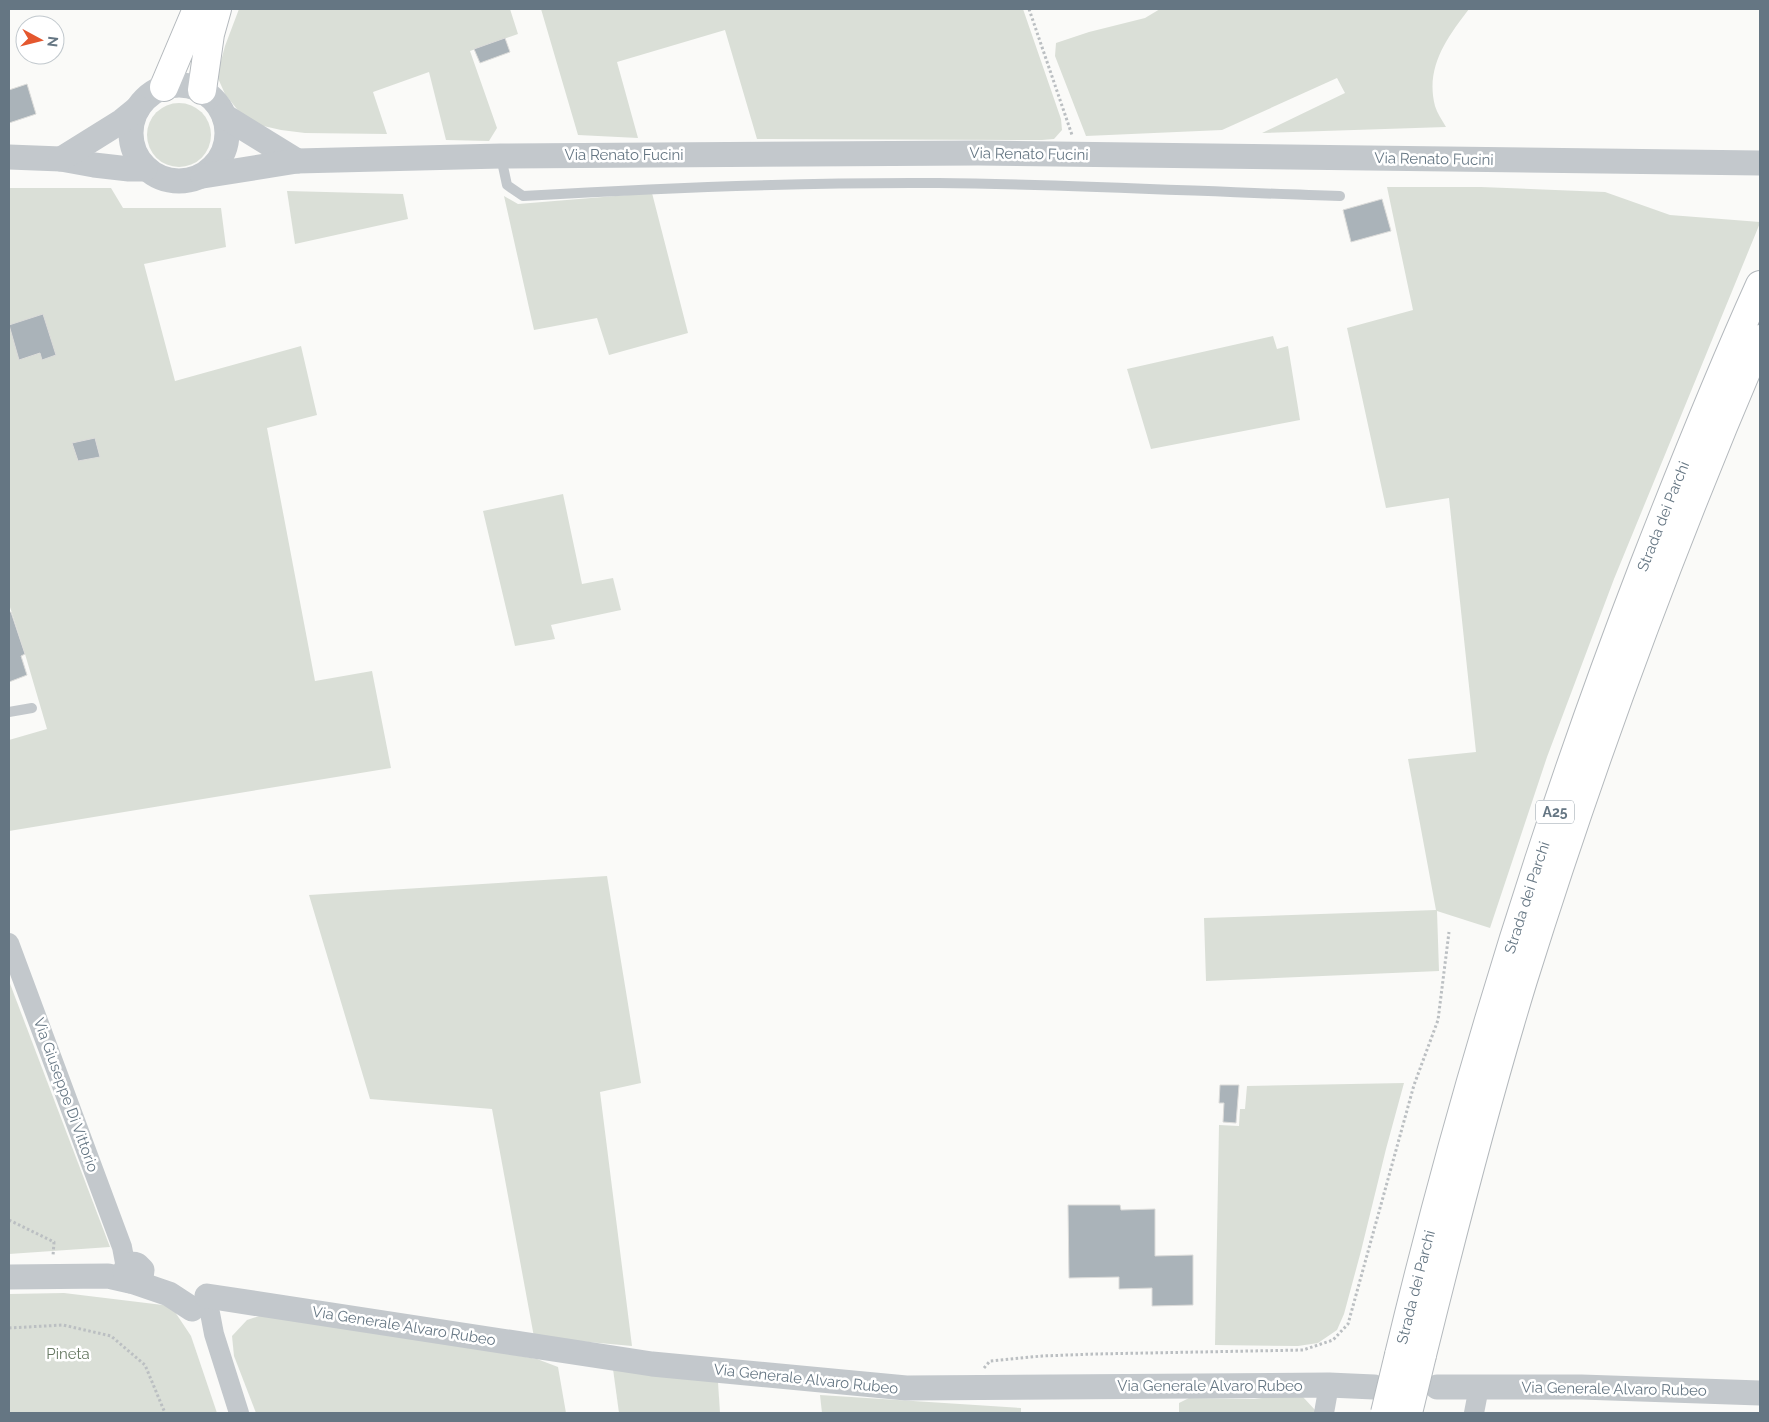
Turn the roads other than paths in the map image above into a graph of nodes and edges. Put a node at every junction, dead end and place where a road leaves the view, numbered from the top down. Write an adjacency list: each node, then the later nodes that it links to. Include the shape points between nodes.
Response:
1 (197, 9): 3 (highway)
2 (217, 9): 4 (highway)
3 (164, 87): 4 (street, via 183,85); 5 (street, via 145,99)
4 (202, 90): 6 (street, via 215,101)
5 (138, 108): 9 (street); 12 (street, via 131,123 130,139 135,155)
6 (224, 116): 10 (street); 13 (street, via 227,144 214,168)
7 (501, 156): 10 (street, Via Renato Fucini); 11 (street, Via Renato Fucini, via 968,153); 14 (lane, via 507,185 523,196 688,187 864,183)
8 (9, 157): 9 (street)
9 (61, 159): 12 (street, via 129,169)
10 (298, 161): 13 (street, Via Renato Fucini)
11 (1760, 163)
12 (145, 168): 13 (street, via 158,178 173,182)
13 (203, 176)
14 (1340, 196)
15 (1760, 285): 23 (highway, Strada dei Parchi / A25, via 1671,496 1621,626 1522,912 1436,1204)
16 (1760, 340): 23 (highway, Strada dei Parchi / A25, via 1644,627 1568,840)
17 (32, 708): 18 (lane)
18 (9, 712)
19 (9, 943): 20 (street, Via Giuseppe Di Vittorio)
20 (129, 1270): 21 (street); 22 (street, via 173,1287)
21 (9, 1277)
22 (204, 1310): 24 (street, Via Generale Alvaro Rubeo, via 242,1301 652,1364 906,1388); 29 (street)
23 (1410, 1355): 31 (highway, Strada dei Parchi / A25, bridge); 32 (highway, Strada dei Parchi / A25, bridge)
24 (1329, 1385): 25 (street, Via Generale Alvaro Rubeo); 30 (street)
25 (1374, 1387)
26 (1437, 1387): 27 (street, Via Generale Alvaro Rubeo)
27 (1479, 1387): 28 (street, Via Generale Alvaro Rubeo); 33 (street)
28 (1760, 1393)
29 (239, 1413)
30 (1324, 1413)
31 (1385, 1413)
32 (1408, 1413)
33 (1474, 1413)

